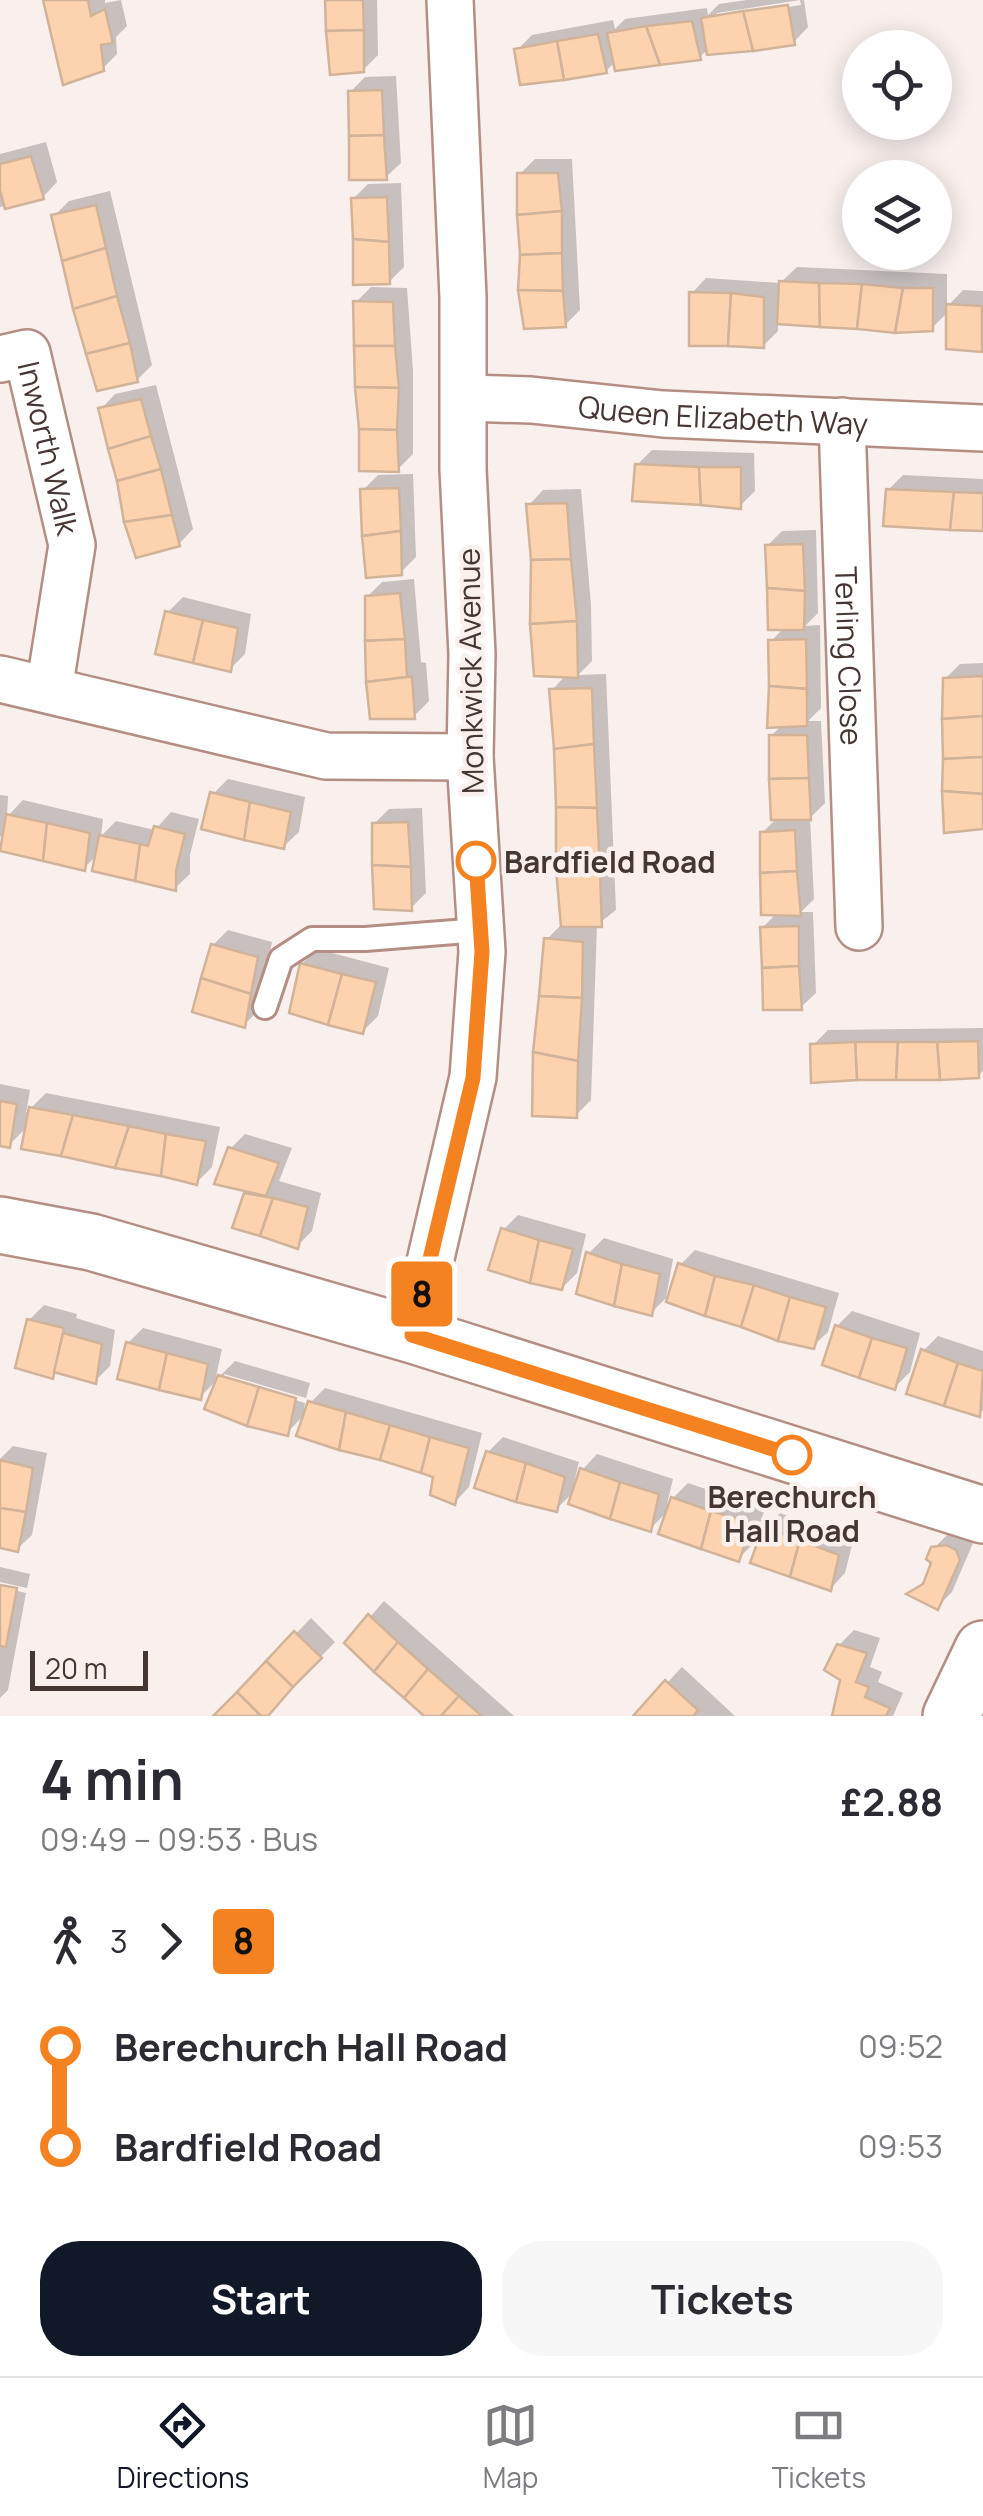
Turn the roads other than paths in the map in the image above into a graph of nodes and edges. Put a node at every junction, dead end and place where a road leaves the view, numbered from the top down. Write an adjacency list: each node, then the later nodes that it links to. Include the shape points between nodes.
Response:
1 (450, 0): 3 (street, Monkwick Avenue)
2 (0, 359): 7 (street, Inworth Walk, via 27,353 72,545)
3 (464, 398): 4 (street, Queen Elizabeth Way); 8 (street, Monkwick Avenue)
4 (842, 422): 5 (street, Queen Elizabeth Way); 9 (street, Terling Close)
5 (983, 428)
6 (0, 679): 7 (street)
7 (49, 690): 8 (street, via 326,756)
8 (470, 757): 10 (street, Monkwick Avenue)
9 (868, 902)
10 (480, 930): 11 (lane, via 312,940 281,960); 13 (street, Monkwick Avenue, via 473,1078)
11 (265, 1006)
12 (0, 1225): 13 (street, via 92,1242)
13 (412, 1335): 14 (street)
14 (983, 1516)
15 (983, 1649): 16 (street)
16 (952, 1716)

